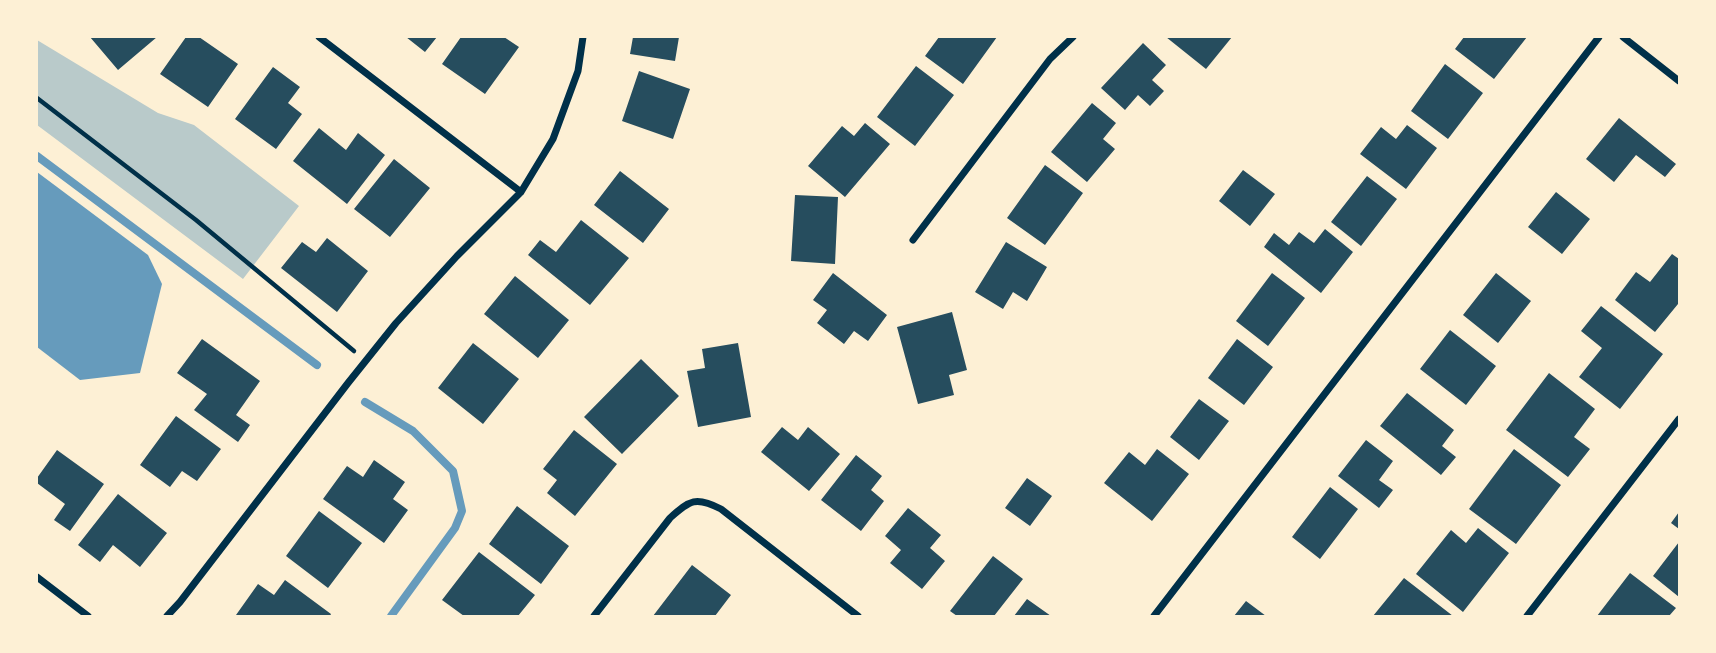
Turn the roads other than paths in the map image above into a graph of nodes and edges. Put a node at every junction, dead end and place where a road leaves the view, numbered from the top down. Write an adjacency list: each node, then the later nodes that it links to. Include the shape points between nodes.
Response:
1 (319, 37): 7 (street)
2 (583, 37): 7 (street, via 578,71 558,126)
3 (1073, 37): 8 (street, via 1050,59)
4 (1599, 37): 15 (street)
5 (1623, 37): 6 (street)
6 (1679, 81)
7 (521, 192): 12 (street, via 365,361)
8 (913, 240)
9 (1679, 419): 16 (street)
10 (37, 577): 11 (street)
11 (88, 616)
12 (167, 616)
13 (594, 616): 14 (street, via 670,518 697,500 721,509)
14 (858, 616)
15 (1154, 616)
16 (1527, 616)

